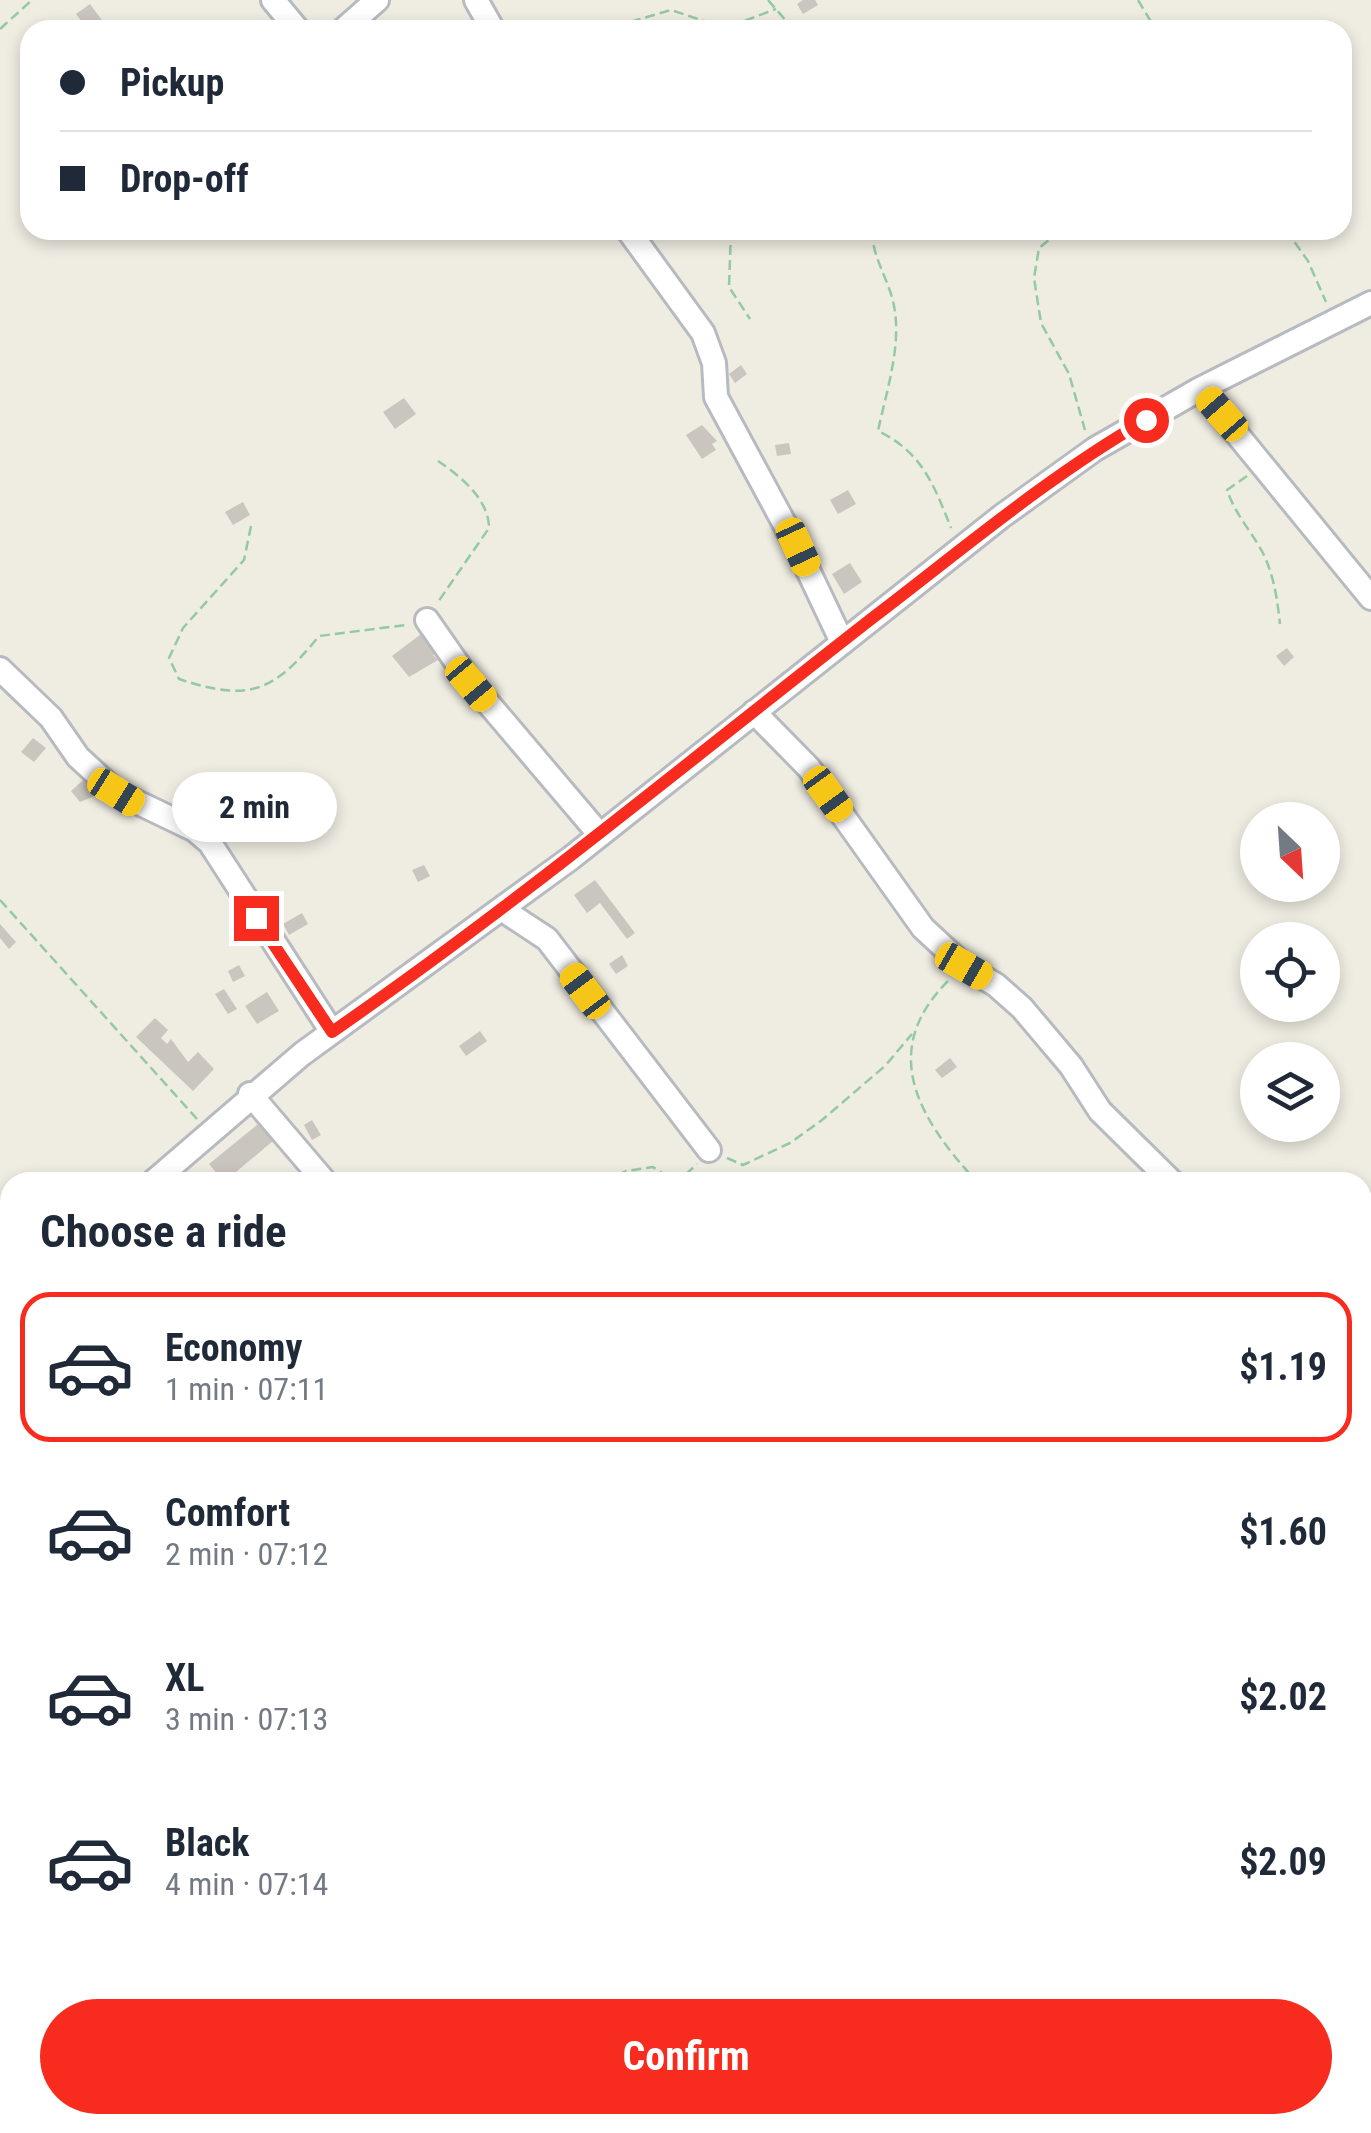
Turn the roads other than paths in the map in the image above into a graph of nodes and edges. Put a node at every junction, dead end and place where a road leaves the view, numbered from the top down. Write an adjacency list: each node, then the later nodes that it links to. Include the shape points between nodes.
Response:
1 (273, 0): 3 (street)
2 (377, 0): 4 (street)
3 (290, 20)
4 (354, 20)
5 (635, 240): 10 (street, via 710,347 716,397)
6 (1371, 303): 7 (street)
7 (1200, 389): 8 (street); 10 (street, via 1095,449)
8 (1371, 598)
9 (427, 620): 13 (street, via 471,684)
10 (842, 642): 12 (street)
11 (0, 669): 15 (street, via 116,792 210,843)
12 (754, 712): 13 (street); 20 (street, via 810,768 923,928 1022,1008 1100,1111)
13 (600, 835): 14 (street)
14 (503, 910): 15 (street); 17 (street, via 547,939)
15 (332, 1032): 16 (street)
16 (250, 1094): 18 (street); 19 (street)
17 (709, 1150)
18 (163, 1172)
19 (316, 1172)
20 (1162, 1172)

